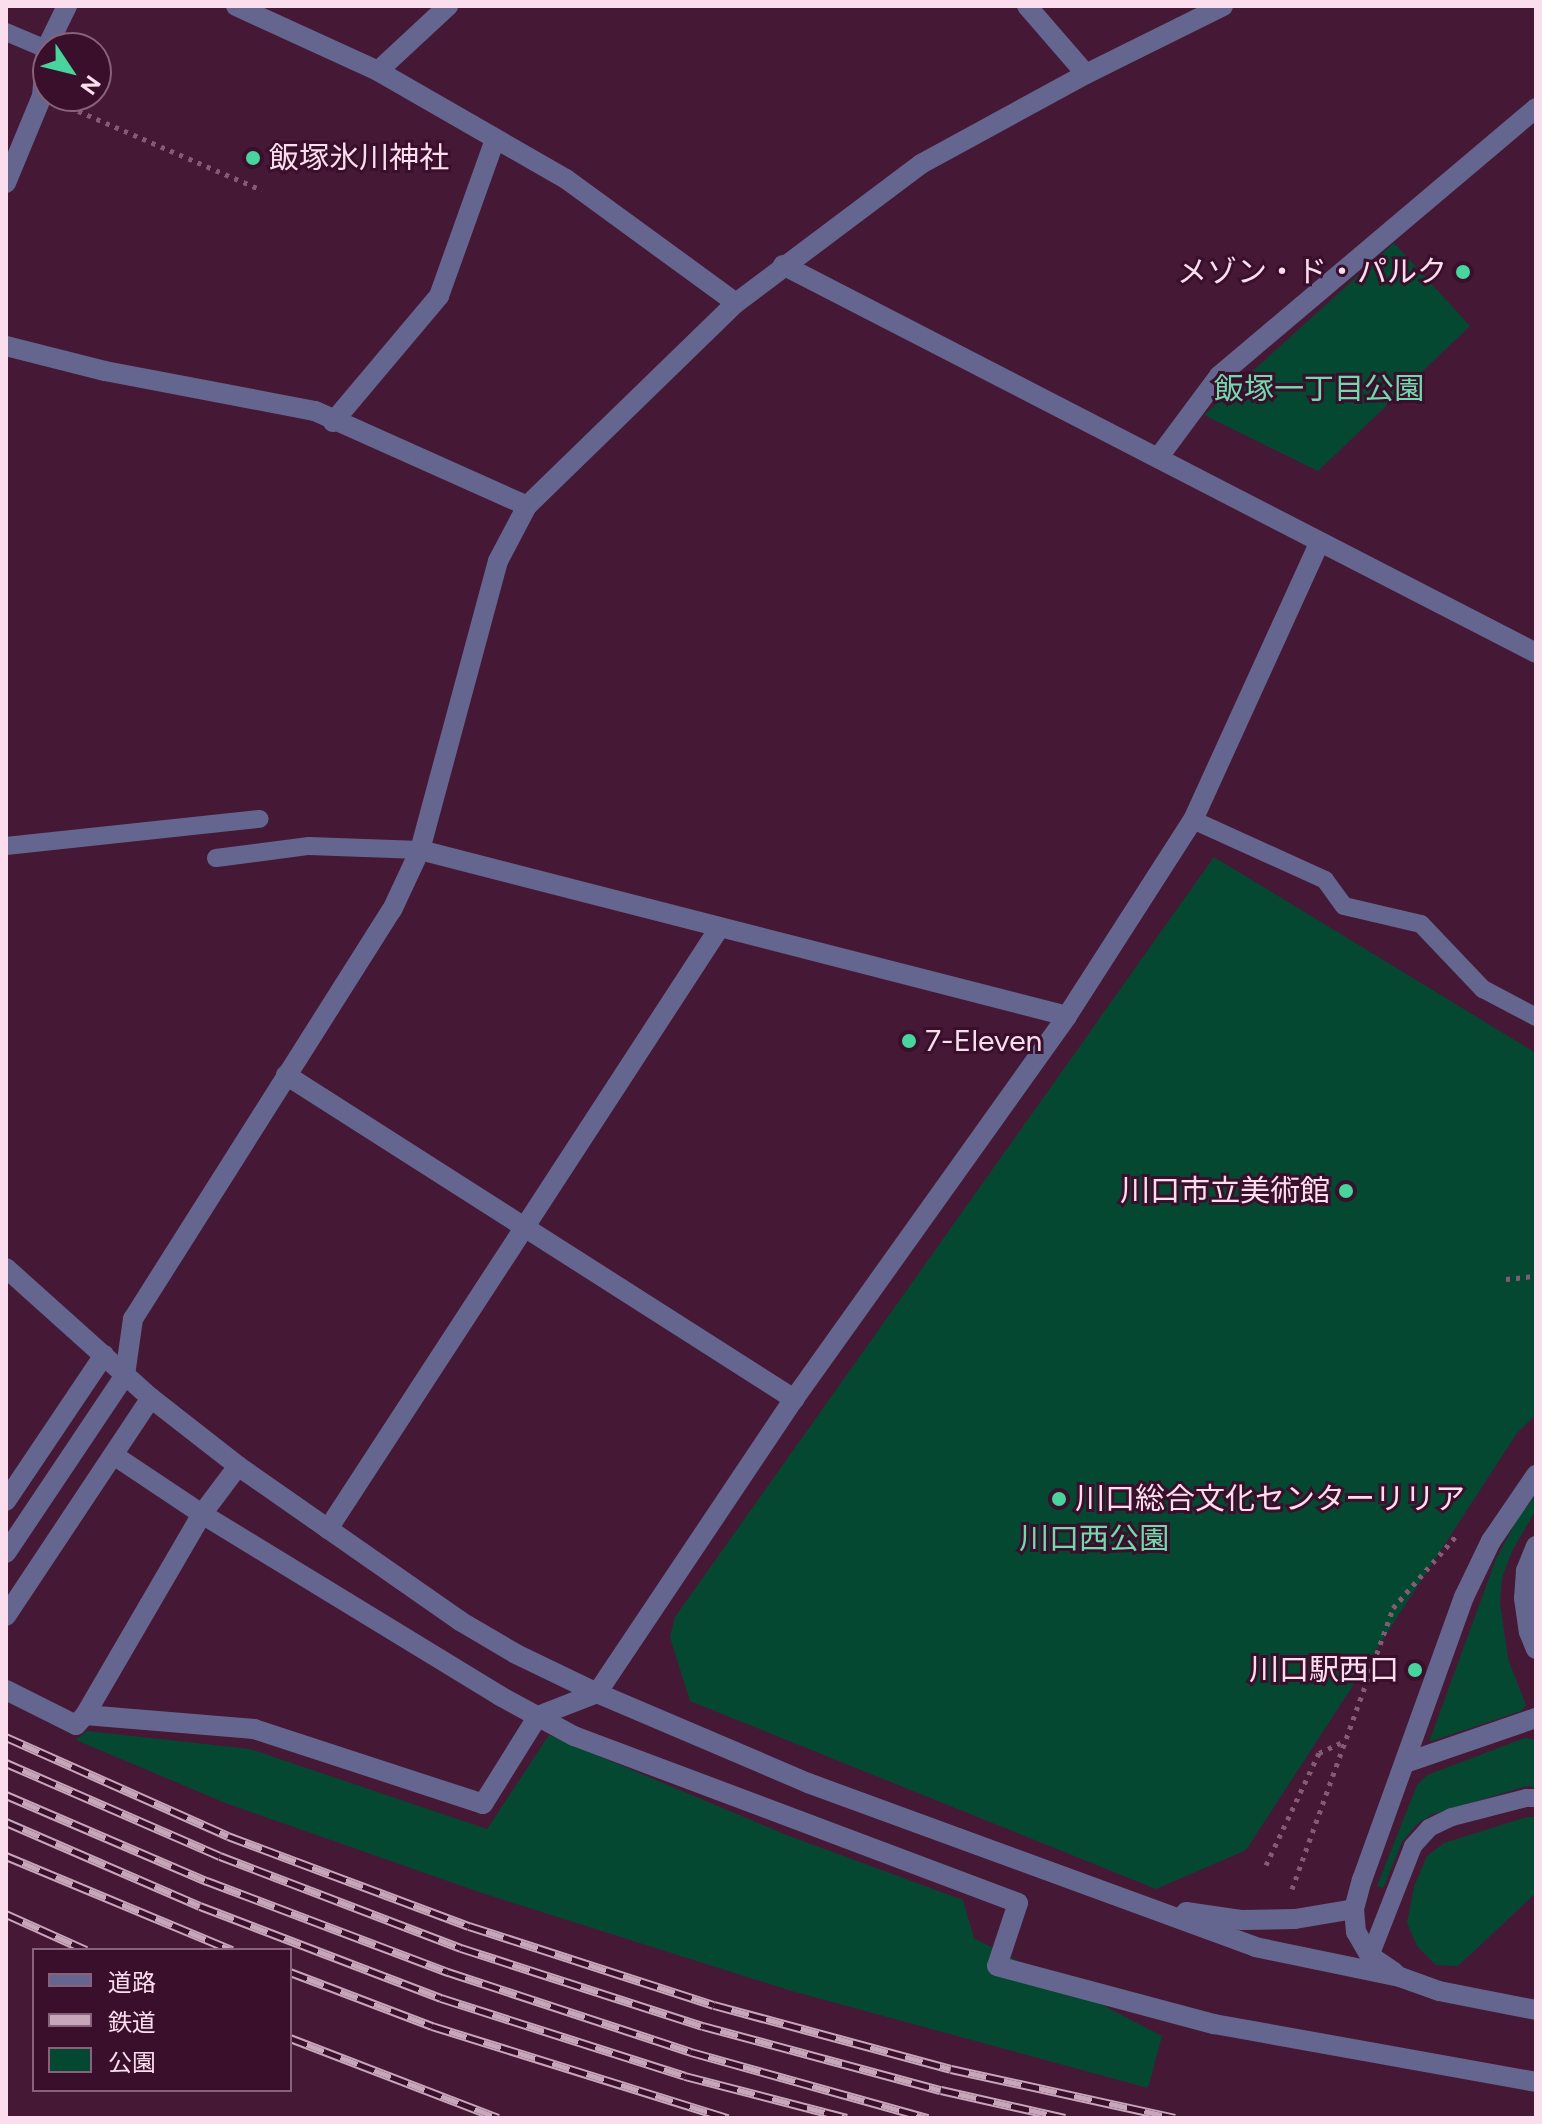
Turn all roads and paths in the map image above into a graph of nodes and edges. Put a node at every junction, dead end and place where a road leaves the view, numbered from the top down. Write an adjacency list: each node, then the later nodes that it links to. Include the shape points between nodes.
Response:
1 (67, 6): 7 (street)
2 (236, 6): 9 (street)
3 (448, 6): 9 (street)
4 (1027, 6): 10 (street)
5 (1223, 6): 10 (street)
6 (6, 32): 8 (lane)
7 (54, 32)
8 (32, 43)
9 (378, 71): 14 (street)
10 (1086, 74): 17 (street, via 921,164)
11 (1536, 108): 21 (street, via 1219,376)
12 (35, 112): 15 (street)
13 (79, 112): 16 (path)
14 (495, 140): 18 (street, via 566,179); 20 (street, via 439,296)
15 (8, 173)
16 (262, 190)
17 (783, 265): 18 (street); 21 (street)
18 (736, 303): 22 (street)
19 (6, 346): 20 (street, via 105,371 315,411)
20 (333, 422): 22 (street)
21 (1158, 458): 23 (street)
22 (527, 506): 28 (street, via 498,561)
23 (1319, 543): 24 (street); 26 (street)
24 (1536, 653)
25 (260, 819): 27 (lane)
26 (1193, 820): 31 (street); 32 (lane, via 1325,880 1344,906 1421,924 1483,989)
27 (6, 846)
28 (420, 850): 29 (lane, via 309,846); 30 (street); 33 (street, via 392,910)
29 (216, 858)
30 (720, 927): 31 (street); 34 (street)
31 (1067, 1016): 41 (street)
32 (1536, 1017)
33 (286, 1075): 34 (street); 39 (street, via 133,1319)
34 (525, 1228): 41 (street); 47 (street)
35 (6, 1268): 38 (street)
36 (1536, 1276): 37 (path)
37 (1506, 1279)
38 (104, 1355): 39 (street); 45 (street)
39 (125, 1375): 40 (street); 49 (street)
40 (151, 1398): 42 (street); 43 (street)
41 (794, 1399): 53 (street)
42 (115, 1456): 46 (street); 50 (street)
43 (238, 1466): 46 (street); 47 (street)
44 (1536, 1475): 58 (street, via 1491,1541 1464,1597)
45 (6, 1501)
46 (202, 1514): 54 (street); 55 (street)
47 (328, 1529): 53 (street, via 460,1621)
48 (1536, 1546): 51 (street, via 1526,1571 1524,1598)
49 (6, 1553)
50 (6, 1616)
51 (1536, 1649)
52 (6, 1690): 54 (street, via 76,1725)
53 (597, 1693): 55 (street); 61 (street, via 808,1783)
54 (85, 1715): 55 (street, via 254,1729 483,1804)
55 (538, 1716): 66 (street, via 574,1736 1018,1903 997,1966 1214,2024)
56 (1536, 1718): 58 (street)
57 (1343, 1742): 60 (path, via 1319,1753)
58 (1405, 1763): 62 (street)
59 (1536, 1798): 63 (lane, via 1452,1817 1429,1828 1413,1846)
60 (1266, 1865)
61 (1128, 1898): 62 (street, via 1242,1920 1295,1919); 64 (street, via 1255,1947)
62 (1354, 1909): 63 (street, via 1356,1932)
63 (1370, 1956): 64 (street)
64 (1400, 1977): 65 (street, via 1439,1991)
65 (1536, 2010)
66 (1536, 2082)

